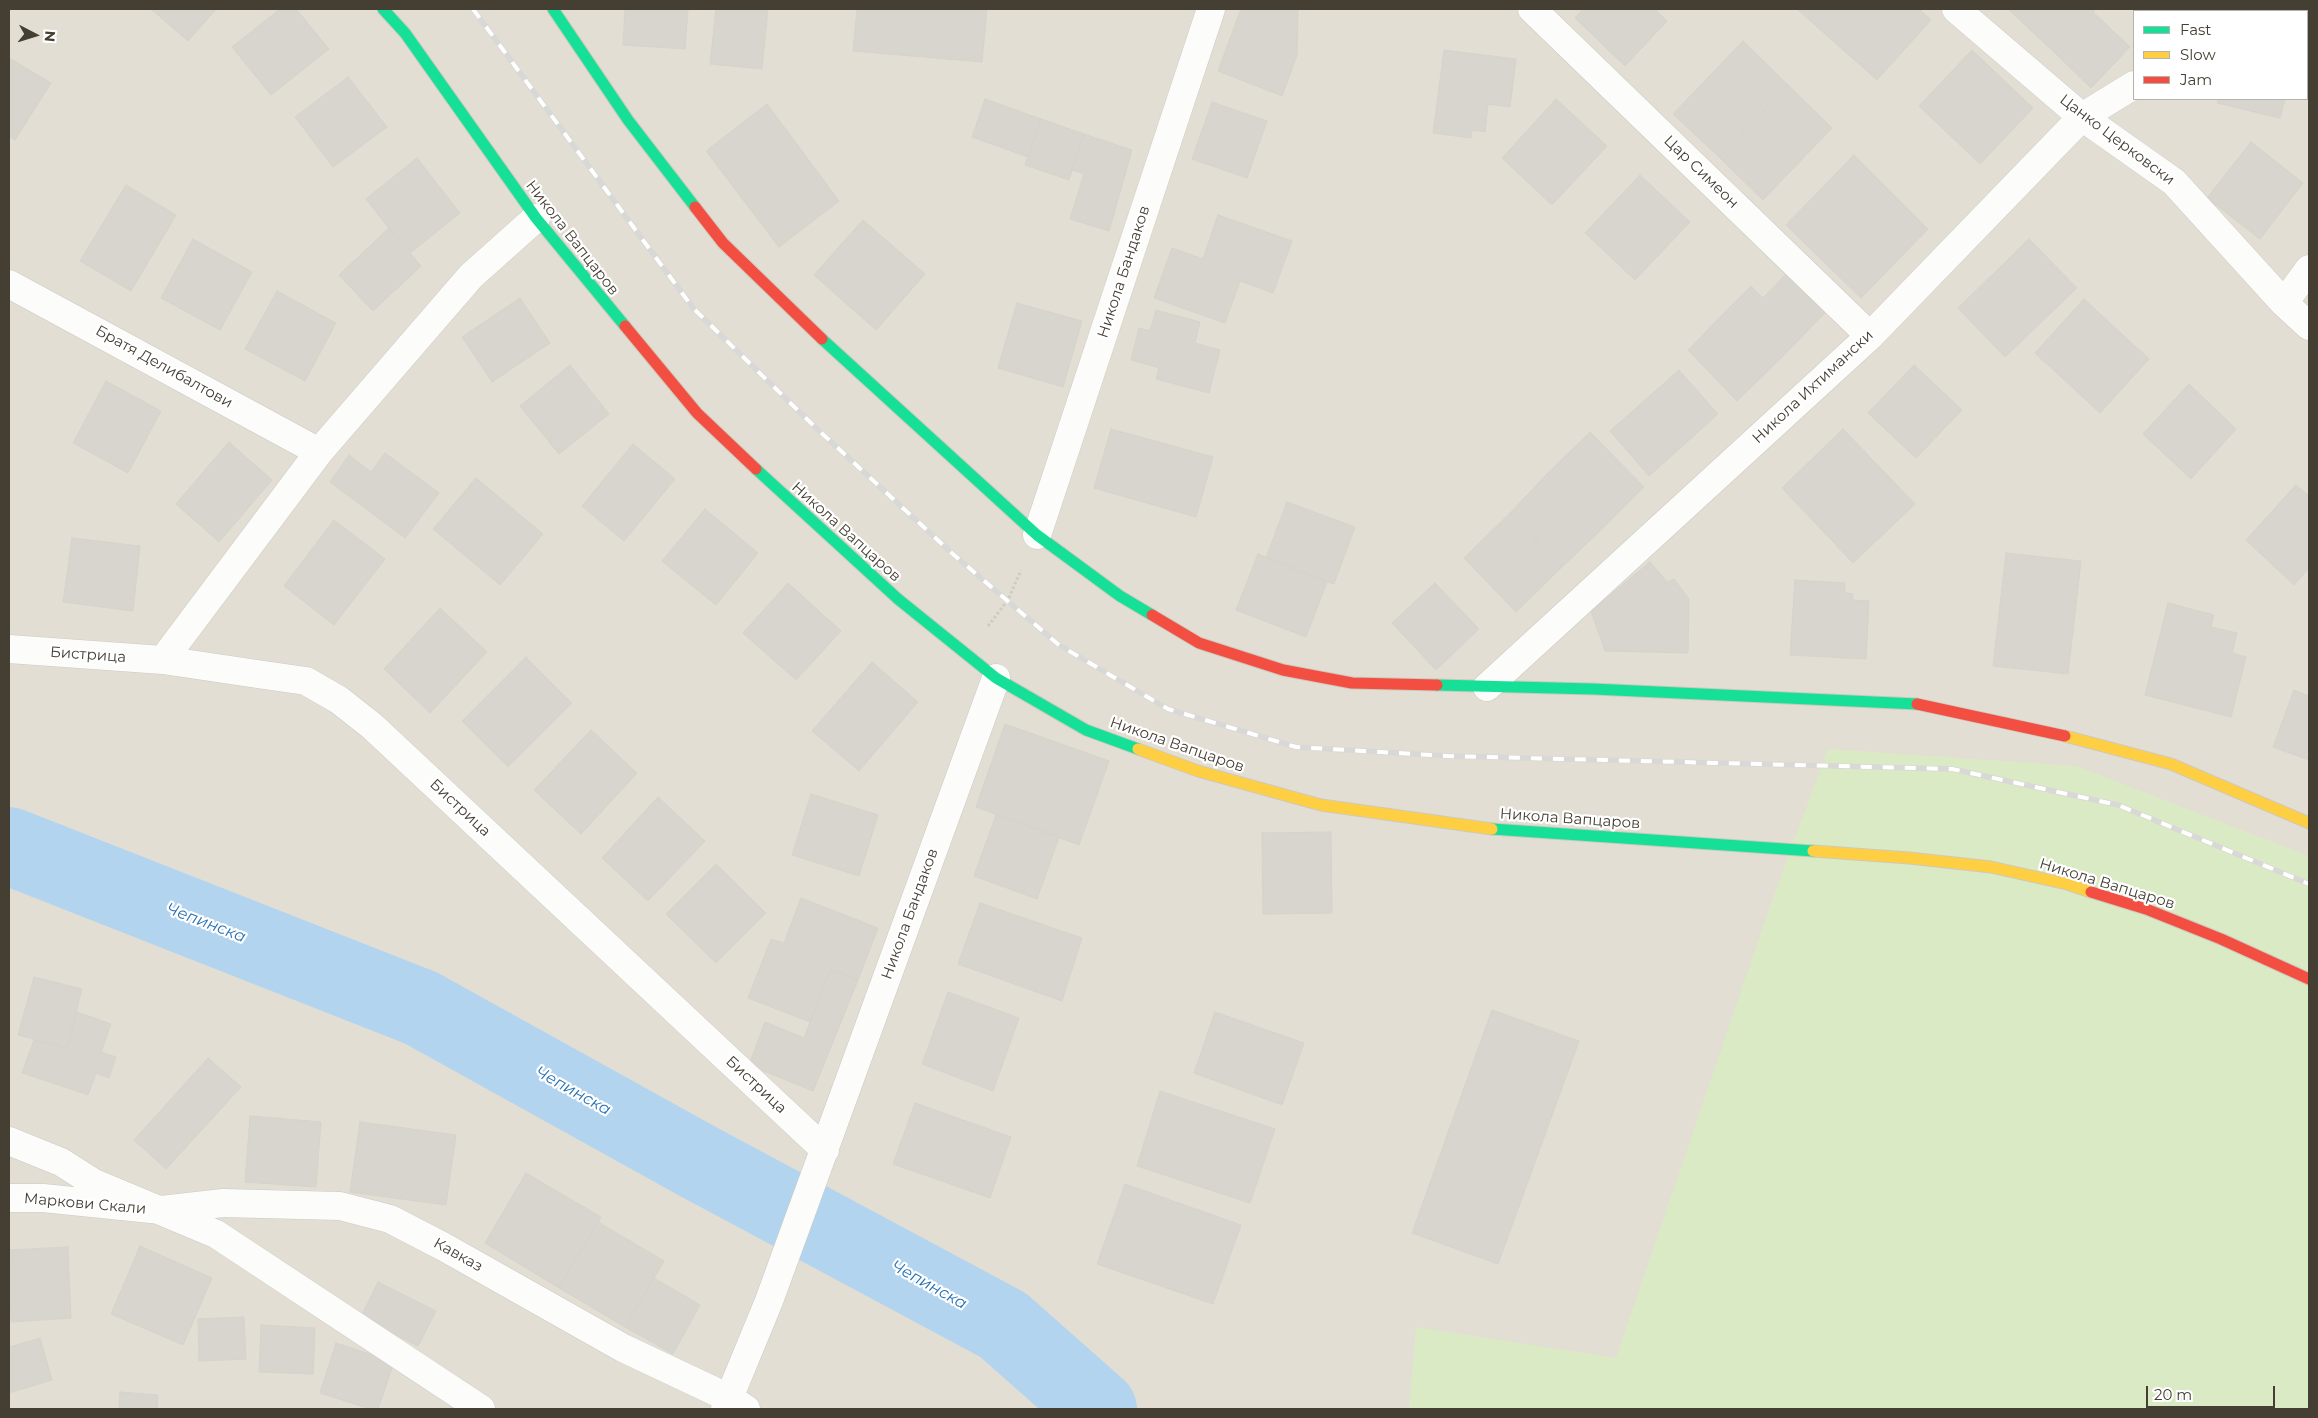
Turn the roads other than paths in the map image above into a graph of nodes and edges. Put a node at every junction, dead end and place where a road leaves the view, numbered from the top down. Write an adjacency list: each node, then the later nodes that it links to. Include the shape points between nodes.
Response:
1 (383, 9): 8 (street, Никола Вапцаров, via 405,33)
2 (552, 9): 15 (street, via 628,120 723,243 853,369)
3 (1211, 9): 15 (street, Никола Бандаков)
4 (1532, 9): 13 (street, Цар Симеон)
5 (1956, 9): 7 (street, Цанко Церковски)
6 (2133, 86): 7 (street, Никола Ихтимански)
7 (2082, 117): 11 (street, Цанко Церковски, via 2174,182); 13 (street, Никола Ихтимански)
8 (536, 218): 14 (street, via 472,276); 18 (street, Никола Вапцаров, via 697,413 799,511)
9 (2309, 269): 11 (street)
10 (9, 284): 14 (street, Братя Делибалтови)
11 (2284, 302): 12 (street, Цанко Церковски)
12 (2309, 326)
13 (1870, 336): 19 (street, Никола Ихтимански)
14 (319, 452): 17 (street)
15 (1037, 535): 19 (street, via 1120,596 1208,646 1283,670 1352,683)
16 (9, 649): 17 (street, Бистрица)
17 (163, 660): 23 (street, Бистрица, via 306,682 339,700 372,726)
18 (996, 678): 21 (street, Никола Вапцаров, via 1086,730 1198,771 1321,805 1474,828 1899,857 1991,867 2067,884 2146,908); 23 (street, Никола Бандаков)
19 (1487, 686): 20 (street, via 1923,704 2091,742 2171,764)
20 (2309, 823)
21 (2309, 979)
22 (9, 1141): 25 (street, via 61,1162 94,1183)
23 (822, 1156): 26 (street, Никола Бандаков)
24 (9, 1198): 25 (street, Маркови Скали, via 43,1198)
25 (162, 1210): 26 (street, Кавказ, via 223,1203 290,1204 340,1206 390,1219); 27 (street, via 216,1234 250,1254)
26 (734, 1406)
27 (481, 1409)

